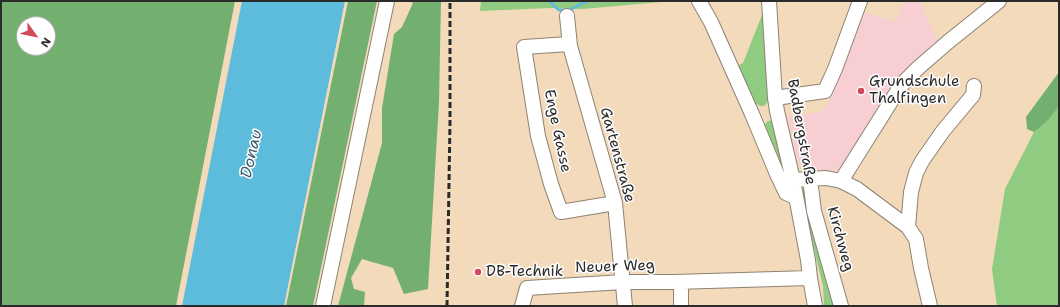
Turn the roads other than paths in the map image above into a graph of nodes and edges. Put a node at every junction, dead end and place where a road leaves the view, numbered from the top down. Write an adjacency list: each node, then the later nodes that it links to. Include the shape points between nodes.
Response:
1 (386, 1): 20 (street)
2 (699, 1): 10 (street)
3 (769, 1): 9 (street, Badbergstraße)
4 (860, 1): 9 (street, via 825,91)
5 (999, 1): 13 (street, via 904,82)
6 (567, 16): 7 (street, Gartenstraße)
7 (570, 44): 15 (street, Gartenstraße); 15 (street, Enge Gasse, via 524,47 538,136 551,186 561,212)
8 (974, 86): 16 (street, via 973,95 942,131 916,173 911,192)
9 (776, 104): 10 (street); 12 (street, Badbergstraße)
10 (752, 114): 14 (street, via 786,193)
11 (810, 179): 12 (street); 13 (street, via 826,178); 25 (street, Kirchweg, via 814,211)
12 (793, 180): 14 (street, Badbergstraße)
13 (841, 181): 16 (street, via 857,189)
14 (795, 197): 17 (street, Badbergstraße)
15 (615, 203): 18 (street, Gartenstraße)
16 (908, 227): 26 (street, via 916,238)
17 (810, 278): 19 (street, Neuer Weg); 24 (street, Badbergstraße)
18 (623, 282): 19 (street, Neuer Weg); 21 (street, Neuer Weg, via 527,288); 22 (street, Gartenstraße)
19 (681, 282): 23 (street)
20 (323, 306)
21 (522, 306)
22 (625, 306)
23 (682, 306)
24 (815, 306)
25 (841, 306)
26 (930, 306)

